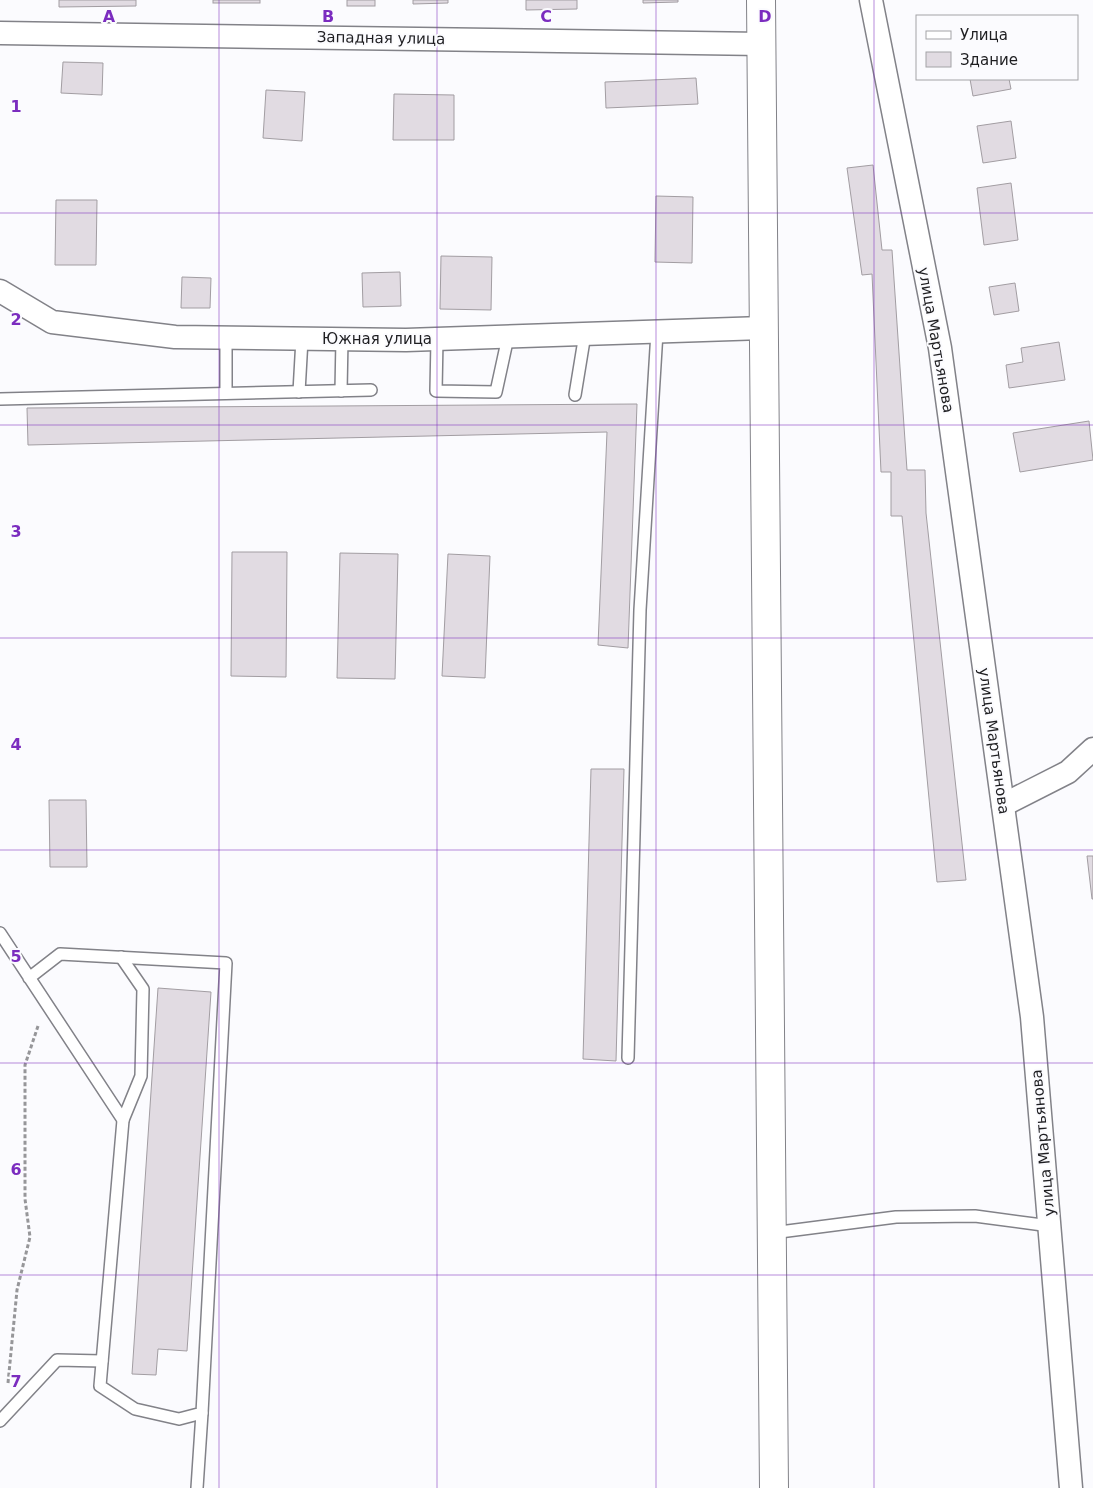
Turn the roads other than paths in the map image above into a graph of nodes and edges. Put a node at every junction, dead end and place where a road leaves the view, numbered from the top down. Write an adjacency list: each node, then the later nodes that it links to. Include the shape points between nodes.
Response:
1 (761, 0): 4 (main road)
2 (871, 0): 21 (street, улица Мартьянова, via 940,348)
3 (0, 33): 4 (street, Западная улица)
4 (762, 44): 6 (main road)
5 (0, 291): 10 (street, Южная улица, via 52,322 175,337)
6 (763, 328): 7 (street, Южная улица); 28 (main road)
7 (657, 332): 8 (street, Южная улица); 25 (lane, via 640,610)
8 (585, 334): 9 (street, Южная улица); 18 (lane)
9 (508, 337): 13 (street, Южная улица); 13 (lane, via 496,392 436,391)
10 (226, 338): 11 (street, Южная улица); 17 (lane)
11 (302, 338): 12 (street, Южная улица); 16 (lane)
12 (342, 339): 13 (street, Южная улица); 14 (lane)
13 (437, 339)
14 (341, 390): 15 (lane); 16 (lane)
15 (371, 390)
16 (298, 392): 17 (lane)
17 (226, 393): 19 (lane)
18 (575, 395)
19 (0, 399)
20 (1093, 749): 21 (street, via 1068,772)
21 (1003, 805): 27 (street, улица Мартьянова, via 1032,1017)
22 (0, 933): 24 (lane)
23 (121, 957): 24 (lane, via 60,954); 26 (lane, via 143,989 141,1076); 30 (lane, via 226,963)
24 (29, 978): 26 (lane)
25 (628, 1058)
26 (123, 1120): 29 (lane)
27 (1050, 1226): 28 (lane, via 975,1216 906,1217); 34 (street, улица Мартьянова)
28 (772, 1233): 33 (main road)
29 (102, 1360): 30 (lane, via 100,1386 135,1409 179,1419); 31 (lane, via 57,1360)
30 (202, 1413): 32 (lane)
31 (2, 1418)
32 (197, 1488)
33 (774, 1488)
34 (1071, 1488)

